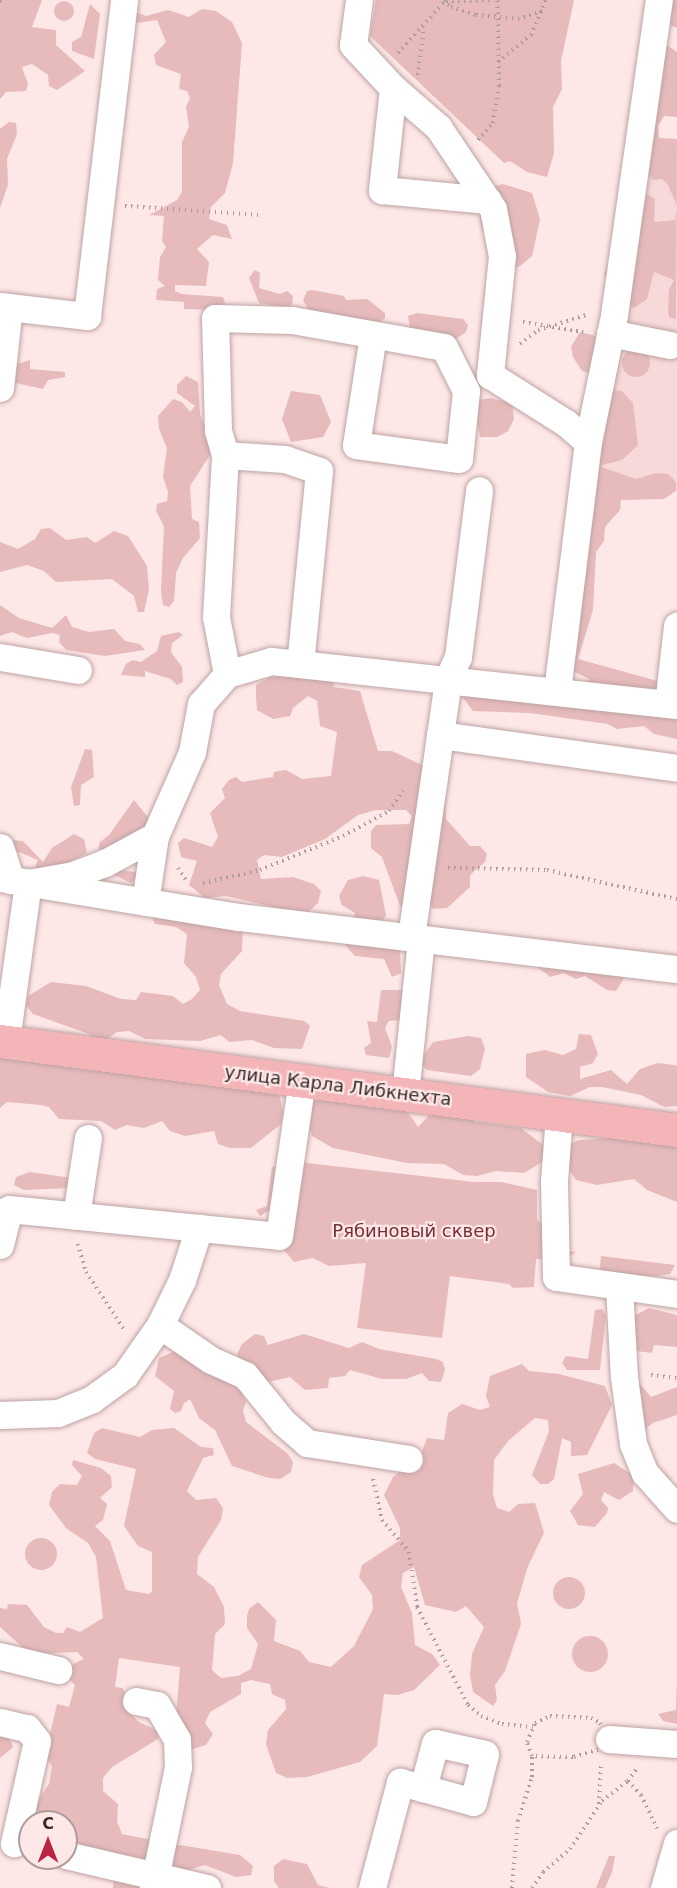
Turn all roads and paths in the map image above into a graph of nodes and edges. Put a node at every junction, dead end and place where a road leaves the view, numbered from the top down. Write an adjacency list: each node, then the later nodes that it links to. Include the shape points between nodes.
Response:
1 (124, 0): 15 (lane)
2 (359, 0): 12 (lane, via 353,45)
3 (445, 0): 4 (path); 9 (path, via 476,15); 10 (path)
4 (490, 0)
5 (497, 0): 9 (path)
6 (546, 0): 8 (path)
7 (659, 0): 17 (lane)
8 (543, 11): 9 (path, via 518,19); 11 (path, via 531,35)
9 (498, 17): 11 (path)
10 (424, 27): 12 (path); 12 (path, via 420,68)
11 (498, 63): 13 (path, via 493,123 479,139)
12 (392, 86): 13 (lane, via 438,127); 14 (lane, via 382,190)
13 (456, 152): 14 (lane)
14 (488, 200): 19 (lane, via 502,256)
15 (100, 204): 16 (path); 18 (lane, via 87,316)
16 (259, 215)
17 (616, 297): 20 (path, via 590,314); 21 (lane)
18 (4, 307): 26 (lane)
19 (496, 316): 20 (path); 24 (lane)
20 (549, 327): 21 (path); 24 (path, via 538,330)
21 (610, 333): 23 (lane); 27 (lane)
22 (374, 335): 25 (lane, via 444,347); 25 (lane, via 356,445 459,459 466,391); 28 (lane, via 292,320 215,318 218,430)
23 (670, 345)
24 (490, 368): 25 (lane); 27 (lane)
25 (456, 372)
26 (0, 387)
27 (588, 442): 36 (lane)
28 (225, 455): 32 (lane, via 285,459 319,471); 34 (lane, via 216,616)
29 (479, 490): 35 (lane, via 458,657)
30 (677, 626): 37 (lane)
31 (0, 657): 33 (lane)
32 (300, 664): 34 (lane, via 271,661); 35 (lane)
33 (78, 670)
34 (227, 674): 41 (lane, via 201,704 192,752)
35 (448, 679): 36 (lane); 38 (lane)
36 (557, 690): 37 (lane)
37 (673, 704)
38 (440, 735): 39 (lane); 43 (lane)
39 (677, 768)
40 (407, 784): 45 (path, via 390,811 344,836 260,870)
41 (155, 836): 44 (lane, via 98,866); 48 (lane)
42 (0, 847): 44 (lane)
43 (420, 867): 47 (path, via 547,870); 49 (lane)
44 (13, 880): 48 (lane); 51 (lane)
45 (200, 883)
46 (189, 885): 48 (path)
47 (677, 899)
48 (145, 902): 49 (lane)
49 (416, 938): 50 (lane); 53 (lane)
50 (677, 969)
51 (3, 1041): 52 (main road, улица Карла Либкнехта)
52 (302, 1081): 53 (main road, улица Карла Либкнехта); 58 (lane, via 279,1236)
53 (405, 1094): 54 (main road, улица Карла Либкнехта)
54 (558, 1115): 55 (main road, улица Карла Либкнехта); 60 (lane, via 554,1181 556,1278)
55 (677, 1130)
56 (88, 1138): 57 (lane)
57 (76, 1216): 58 (lane); 59 (lane, via 9,1209); 63 (path, via 86,1272)
58 (199, 1228): 62 (lane, via 182,1280)
59 (0, 1245)
60 (619, 1286): 61 (lane); 67 (lane, via 624,1377 633,1444 645,1473)
61 (677, 1294)
62 (160, 1325): 63 (lane); 65 (lane, via 211,1360 245,1375 283,1422 307,1443)
63 (142, 1350): 64 (lane, via 125,1375 92,1399 58,1413)
64 (0, 1415)
65 (372, 1454): 66 (lane); 72 (path, via 375,1496 382,1520 409,1552 417,1607 468,1705 481,1716 501,1724)
66 (409, 1459)
67 (677, 1509)
68 (0, 1656): 69 (lane)
69 (58, 1670)
70 (136, 1701): 82 (lane, via 157,1706 177,1739 178,1767)
71 (0, 1722): 79 (lane, via 27,1728 37,1741)
72 (533, 1727): 74 (path, via 550,1716 591,1718 600,1723); 75 (path, via 527,1742)
73 (670, 1743): 74 (lane); 76 (path, via 643,1758)
74 (606, 1744): 75 (path, via 573,1757); 78 (path)
75 (532, 1756): 85 (path, via 531,1777 518,1821)
76 (628, 1781): 78 (path); 80 (path, via 641,1795)
77 (423, 1788): 84 (lane, via 400,1782)
78 (600, 1804): 86 (path, via 570,1849 543,1872)
79 (15, 1843)
80 (674, 1852): 87 (lane)
81 (78, 1859): 82 (lane)
82 (154, 1882): 83 (lane)
83 (207, 1888)
84 (372, 1888)
85 (512, 1888)
86 (532, 1888)
87 (664, 1888)

